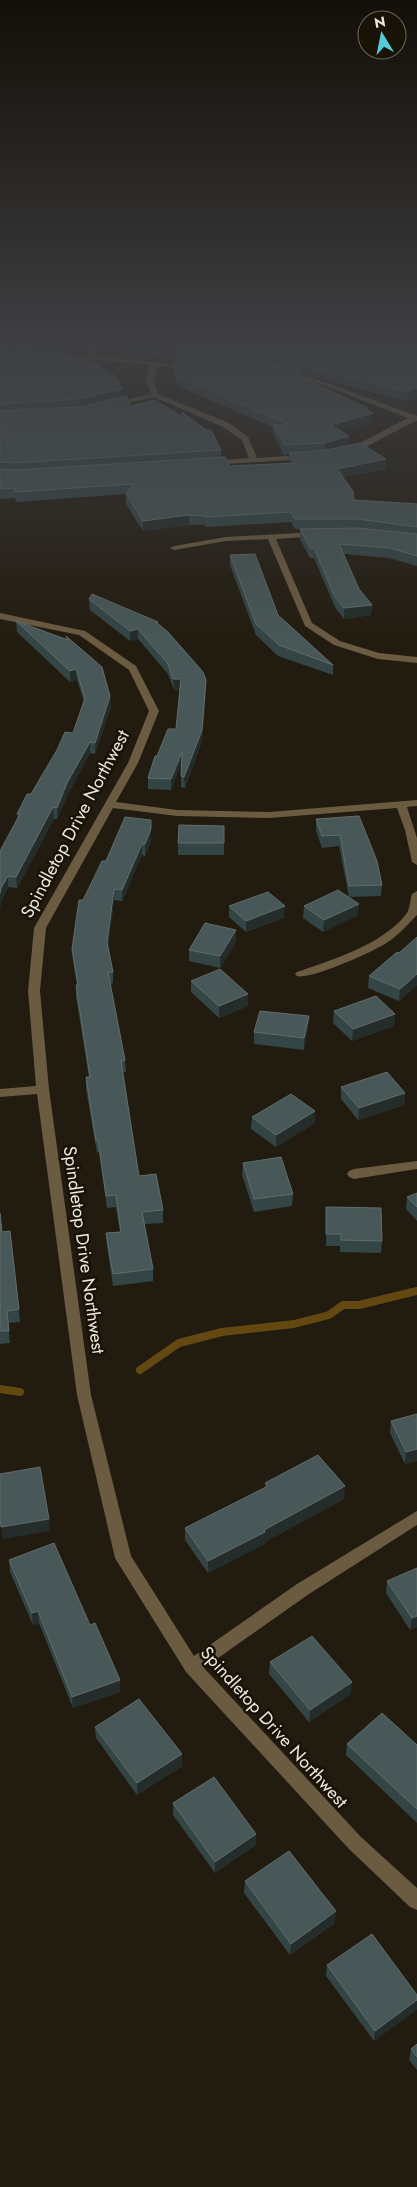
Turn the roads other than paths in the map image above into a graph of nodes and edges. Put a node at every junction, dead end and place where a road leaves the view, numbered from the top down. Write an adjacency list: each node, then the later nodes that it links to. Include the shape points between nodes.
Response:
1 (245, 441): 5 (street)
2 (371, 441): 3 (street)
3 (341, 452)
4 (316, 456): 5 (street)
5 (254, 460): 6 (street)
6 (205, 464)
7 (324, 533): 8 (street)
8 (271, 537): 9 (street, via 226,539); 11 (street, via 308,624 337,643 378,656)
9 (174, 548)
10 (0, 616): 13 (street, Spindletop Drive Northwest, via 82,633 133,668 154,711 133,763)
11 (417, 660)
12 (417, 803): 14 (street)
13 (110, 804): 14 (street, via 177,813 269,815); 18 (street, Spindletop Drive Northwest, via 40,928 34,991)
14 (401, 805): 15 (street)
15 (417, 862)
16 (417, 894): 17 (street, via 413,913 384,940 341,961)
17 (302, 974)
18 (43, 1089): 19 (street); 23 (street, Spindletop Drive Northwest, via 84,1395 122,1558)
19 (0, 1093)
20 (417, 1165): 21 (street)
21 (354, 1174)
22 (417, 1517): 23 (street, via 303,1589)
23 (192, 1667): 24 (street, Spindletop Drive Northwest, via 355,1843)
24 (417, 1901)

